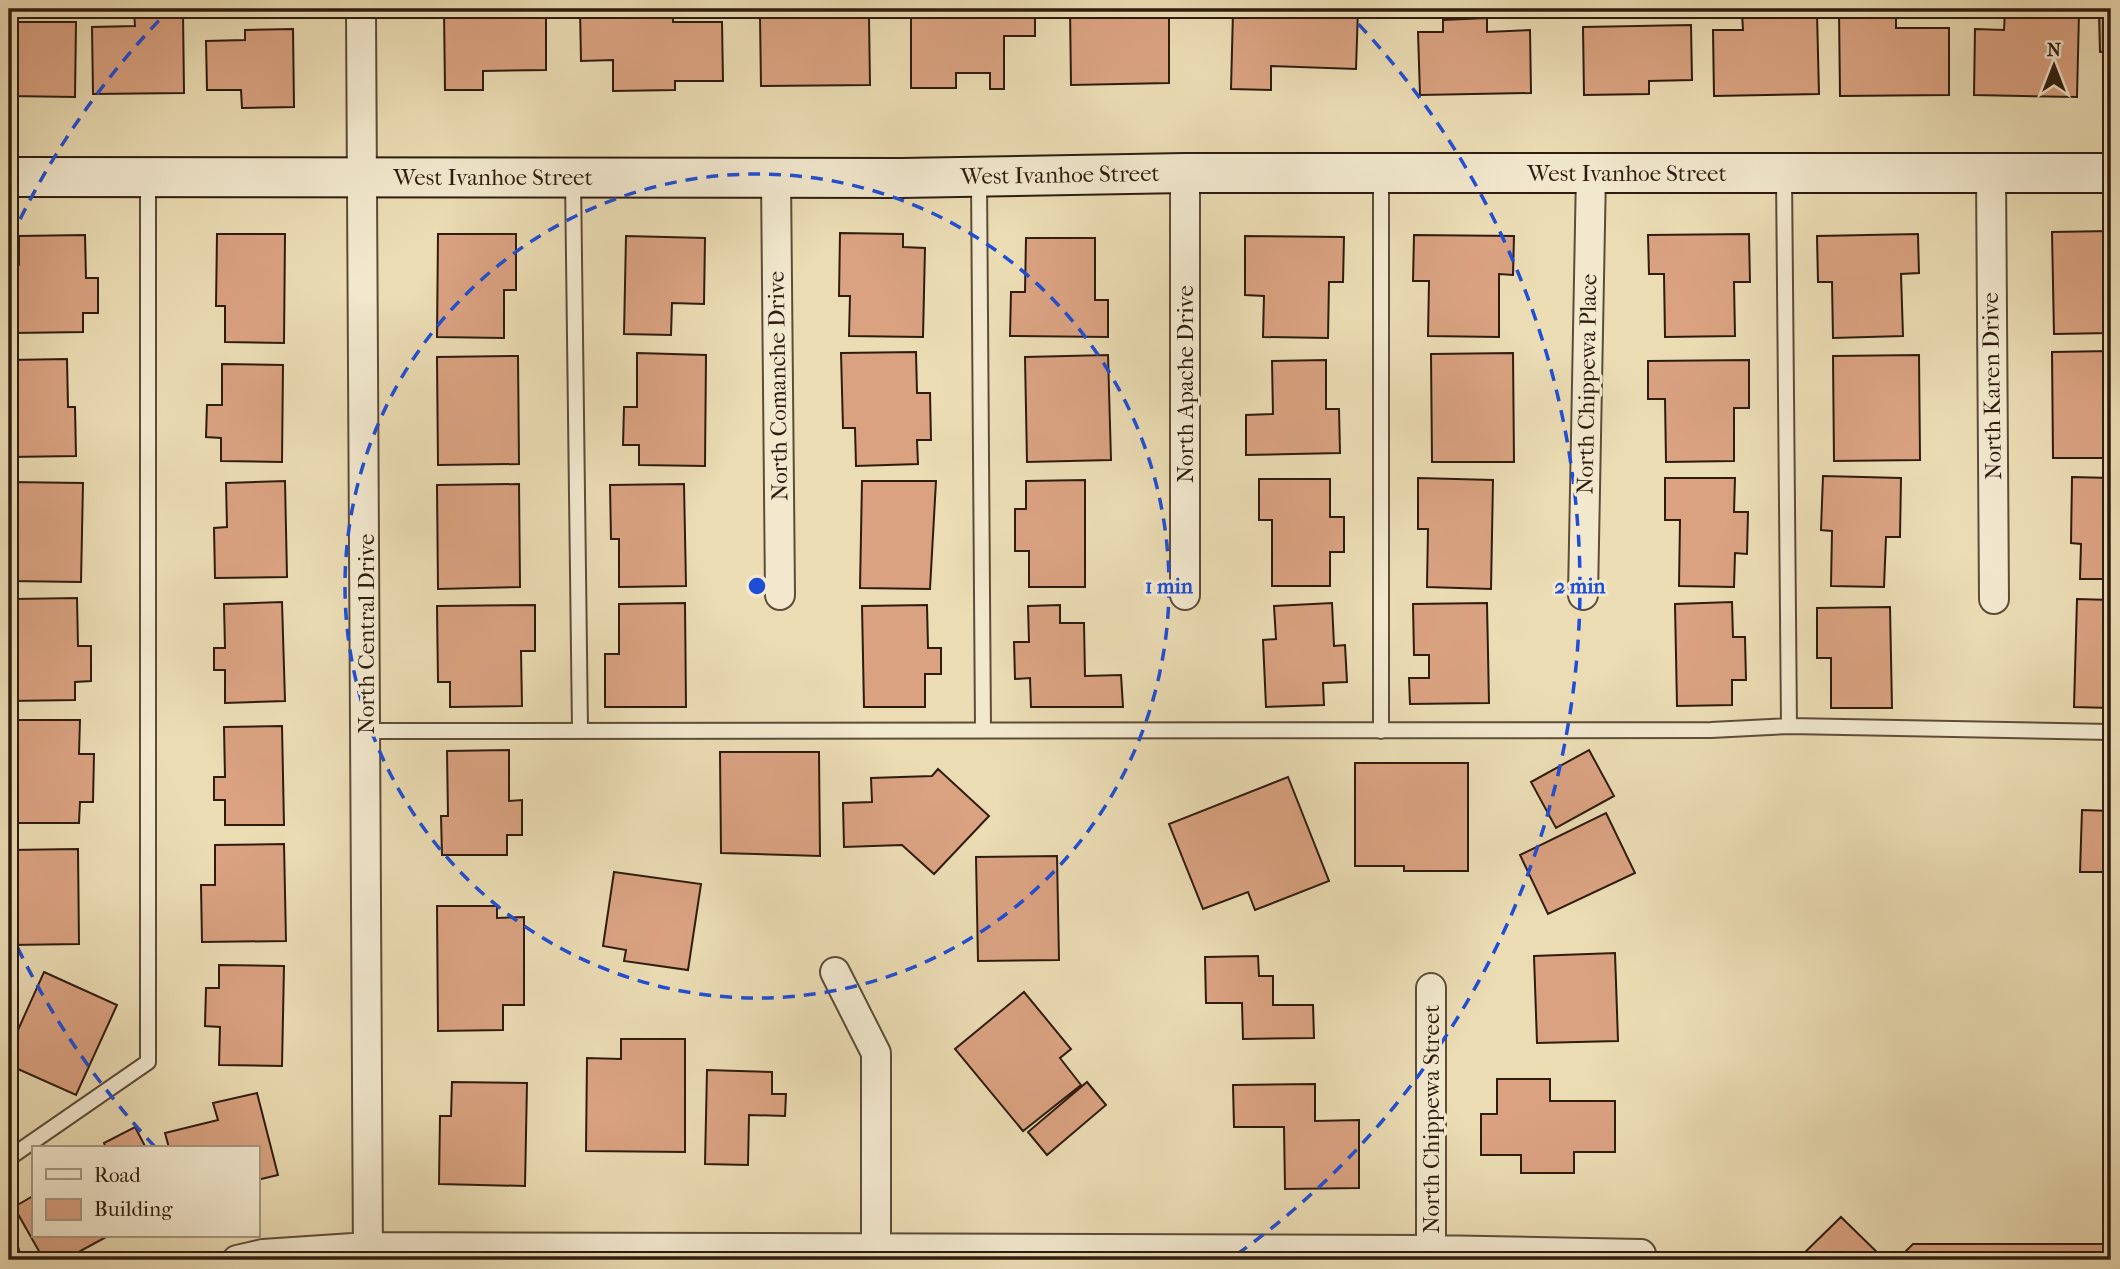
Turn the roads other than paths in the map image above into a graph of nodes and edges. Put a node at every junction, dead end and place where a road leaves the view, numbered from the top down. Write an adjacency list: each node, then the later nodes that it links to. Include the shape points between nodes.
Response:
1 (361, 9): 10 (street, North Central Drive)
2 (1185, 173): 3 (street, West Ivanhoe Street); 12 (street, West Ivanhoe Street); 15 (street, North Apache Drive)
3 (1381, 173): 4 (street, West Ivanhoe Street); 22 (lane)
4 (1591, 173): 5 (street, West Ivanhoe Street); 16 (street, North Chippewa Place)
5 (1784, 173): 6 (street, West Ivanhoe Street); 18 (lane)
6 (1991, 173): 7 (street, West Ivanhoe Street); 17 (street, North Karen Drive)
7 (2111, 173)
8 (9, 177): 9 (street, West Ivanhoe Street)
9 (148, 177): 10 (street, West Ivanhoe Street); 26 (lane, via 148,1062)
10 (363, 177): 11 (street, West Ivanhoe Street); 21 (street, North Central Drive)
11 (573, 177): 13 (street, West Ivanhoe Street); 19 (lane)
12 (979, 177): 13 (street, West Ivanhoe Street); 20 (lane)
13 (776, 178): 14 (street, North Comanche Drive)
14 (780, 595)
15 (1185, 595)
16 (1583, 595)
17 (1994, 599)
18 (1789, 726): 22 (lane); 23 (lane)
19 (580, 730): 20 (lane); 21 (lane)
20 (983, 730): 22 (lane)
21 (367, 731): 29 (street, North Central Drive)
22 (1381, 731)
23 (2111, 732)
24 (835, 972): 27 (street, via 876,1053)
25 (1432, 988): 28 (street, North Chippewa Street)
26 (9, 1158)
27 (876, 1250): 28 (street); 29 (street)
28 (1432, 1250): 30 (street)
29 (368, 1253): 31 (street, via 263,1254)
30 (1641, 1257)
31 (237, 1260)

